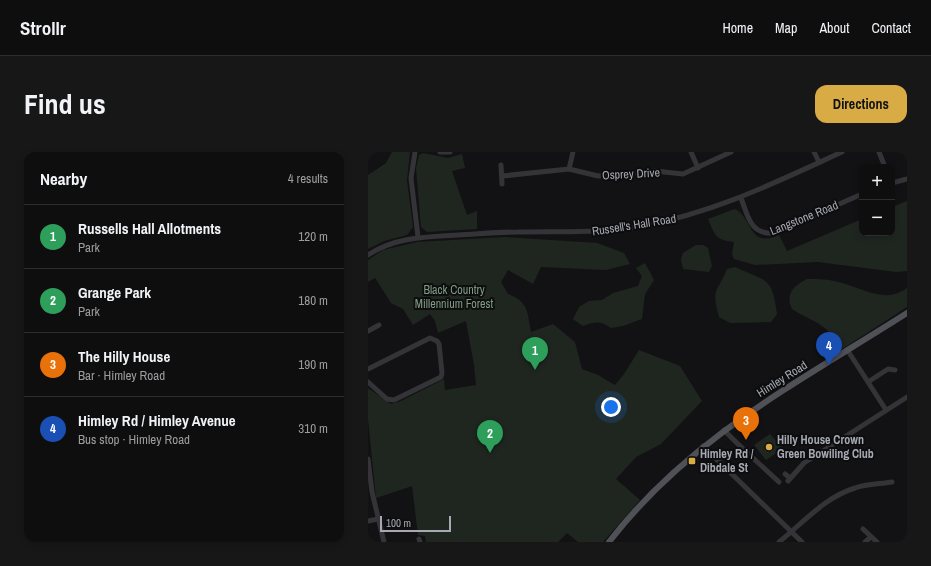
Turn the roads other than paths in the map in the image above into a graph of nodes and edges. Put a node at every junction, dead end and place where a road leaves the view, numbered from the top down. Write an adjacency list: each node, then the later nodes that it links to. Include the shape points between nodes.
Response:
1 (415, 152): 21 (street, via 411,178)
2 (440, 152): 3 (street)
3 (450, 152)
4 (572, 152): 14 (street)
5 (691, 152): 13 (street)
6 (731, 152): 13 (street, Osprey Drive)
7 (814, 152): 10 (street)
8 (842, 152): 10 (street, Russell's Hall Road)
9 (879, 152): 11 (street)
10 (819, 162): 20 (street, Russell's Hall Road)
11 (884, 164)
12 (501, 165): 15 (street)
13 (698, 168): 14 (street, Osprey Drive, via 679,174 656,171 598,176)
14 (569, 169): 15 (street, Osprey Drive)
15 (502, 176): 18 (street)
16 (907, 180): 17 (street)
17 (895, 182)
18 (502, 184)
19 (859, 195): 20 (street, Langstone Road, via 768,234 759,232 753,226)
20 (741, 198): 21 (street, Russell's Hall Road, via 685,216 641,226 590,232 516,232)
21 (418, 238): 22 (street, Russell's Hall Road, via 384,245)
22 (368, 255)
23 (907, 313): 26 (main road, Himley Road)
24 (379, 325): 25 (street)
25 (368, 331)
26 (848, 351): 30 (street); 34 (main road, Himley Road)
27 (885, 368): 30 (street)
28 (368, 369): 31 (street, via 430,338 437,341 441,377 394,400 386,399)
29 (894, 370): 30 (street, via 888,369)
30 (867, 380): 33 (street)
31 (368, 382)
32 (907, 398): 33 (street)
33 (886, 410): 37 (street, via 804,463 789,480)
34 (724, 430): 35 (main road, Himley Road); 38 (street, via 747,455)
35 (703, 446): 43 (street); 46 (main road, Himley Road, via 674,472)
36 (368, 460): 40 (street)
37 (785, 474)
38 (778, 482)
39 (892, 482): 43 (street, via 849,490 822,505)
40 (378, 519): 41 (street); 45 (street)
41 (368, 521)
42 (863, 529): 44 (street)
43 (792, 532): 47 (street); 48 (street)
44 (871, 537): 49 (street); 50 (street)
45 (384, 542)
46 (609, 542)
47 (779, 542)
48 (802, 542)
49 (865, 542)
50 (877, 542)

